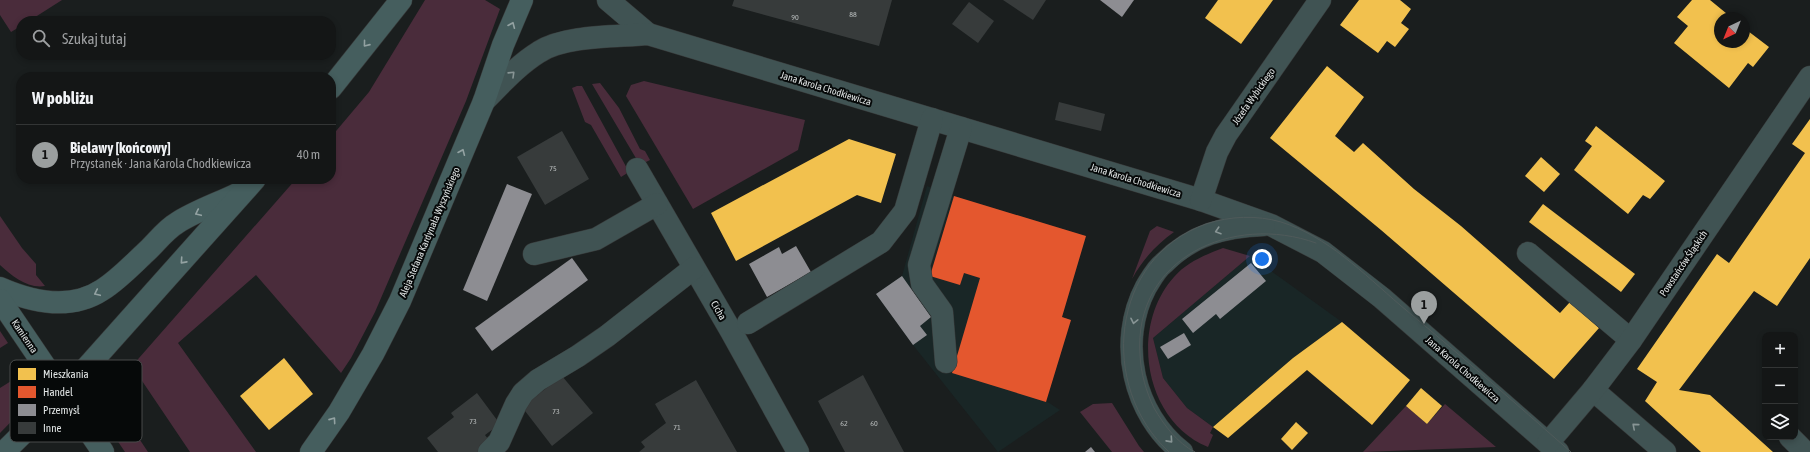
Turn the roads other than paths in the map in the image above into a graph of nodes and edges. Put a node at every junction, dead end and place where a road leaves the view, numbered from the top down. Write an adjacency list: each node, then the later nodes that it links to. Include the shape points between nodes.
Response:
1 (401, 0): 7 (main road, one-way to 7)
2 (522, 0): 8 (main road, Aleja Stefana Kardynała Wyszyńskiego, one-way to 2)
3 (608, 0): 5 (street, Jana Karola Chodkiewicza)
4 (1320, 0): 13 (street, Józefa Wybickiego, via 1226,135 1217,152)
5 (648, 34): 8 (street, Jana Karola Chodkiewicza, one-way to 5, via 522,64 552,45 567,41); 9 (street, Jana Karola Chodkiewicza)
6 (1810, 77): 22 (street, Powstańców Śląskich)
7 (336, 82)
8 (484, 101): 33 (main road, Aleja Stefana Kardynała Wyszyńskiego, one-way to 8, via 374,354 400,301)
9 (932, 120): 10 (street, Jana Karola Chodkiewicza); 21 (street, via 905,211 881,242)
10 (961, 128): 13 (street, Jana Karola Chodkiewicza); 25 (street, via 919,266 922,284 942,312)
11 (636, 169): 14 (street, Cicha)
12 (251, 185): 19 (main road, one-way to 19, via 176,223 102,291 83,299 42,302 22,298); 24 (main road, one-way to 24)
13 (1200, 200): 15 (street, Jana Karola Chodkiewicza)
14 (657, 204): 17 (street, via 596,240); 18 (street, Cicha)
15 (1271, 225): 30 (street, Jana Karola Chodkiewicza, via 1323,252 1345,268); 36 (street, one-way to 36, via 1238,226 1196,239 1162,264 1142,295 1133,324 1131,349 1137,388 1156,425)
16 (1528, 253): 22 (street)
17 (534, 254)
18 (694, 268): 34 (street, via 601,340 538,380 523,393 499,442); 35 (street, Cicha)
19 (0, 288)
20 (0, 300): 23 (main road, Kamienna)
21 (748, 322)
22 (1631, 340): 26 (street, Powstańców Śląskich)
23 (40, 360)
24 (94, 360)
25 (946, 362)
26 (1593, 390): 30 (street, Powstańców Śląskich); 37 (street, one-way to 26)
27 (1793, 440): 38 (street)
28 (14, 442): 31 (main road)
29 (96, 442): 32 (main road, Kamienna)
30 (1553, 447)
31 (4, 452)
32 (103, 452)
33 (311, 452)
34 (489, 452)
35 (798, 452)
36 (1182, 452)
37 (1664, 452)
38 (1805, 452)

